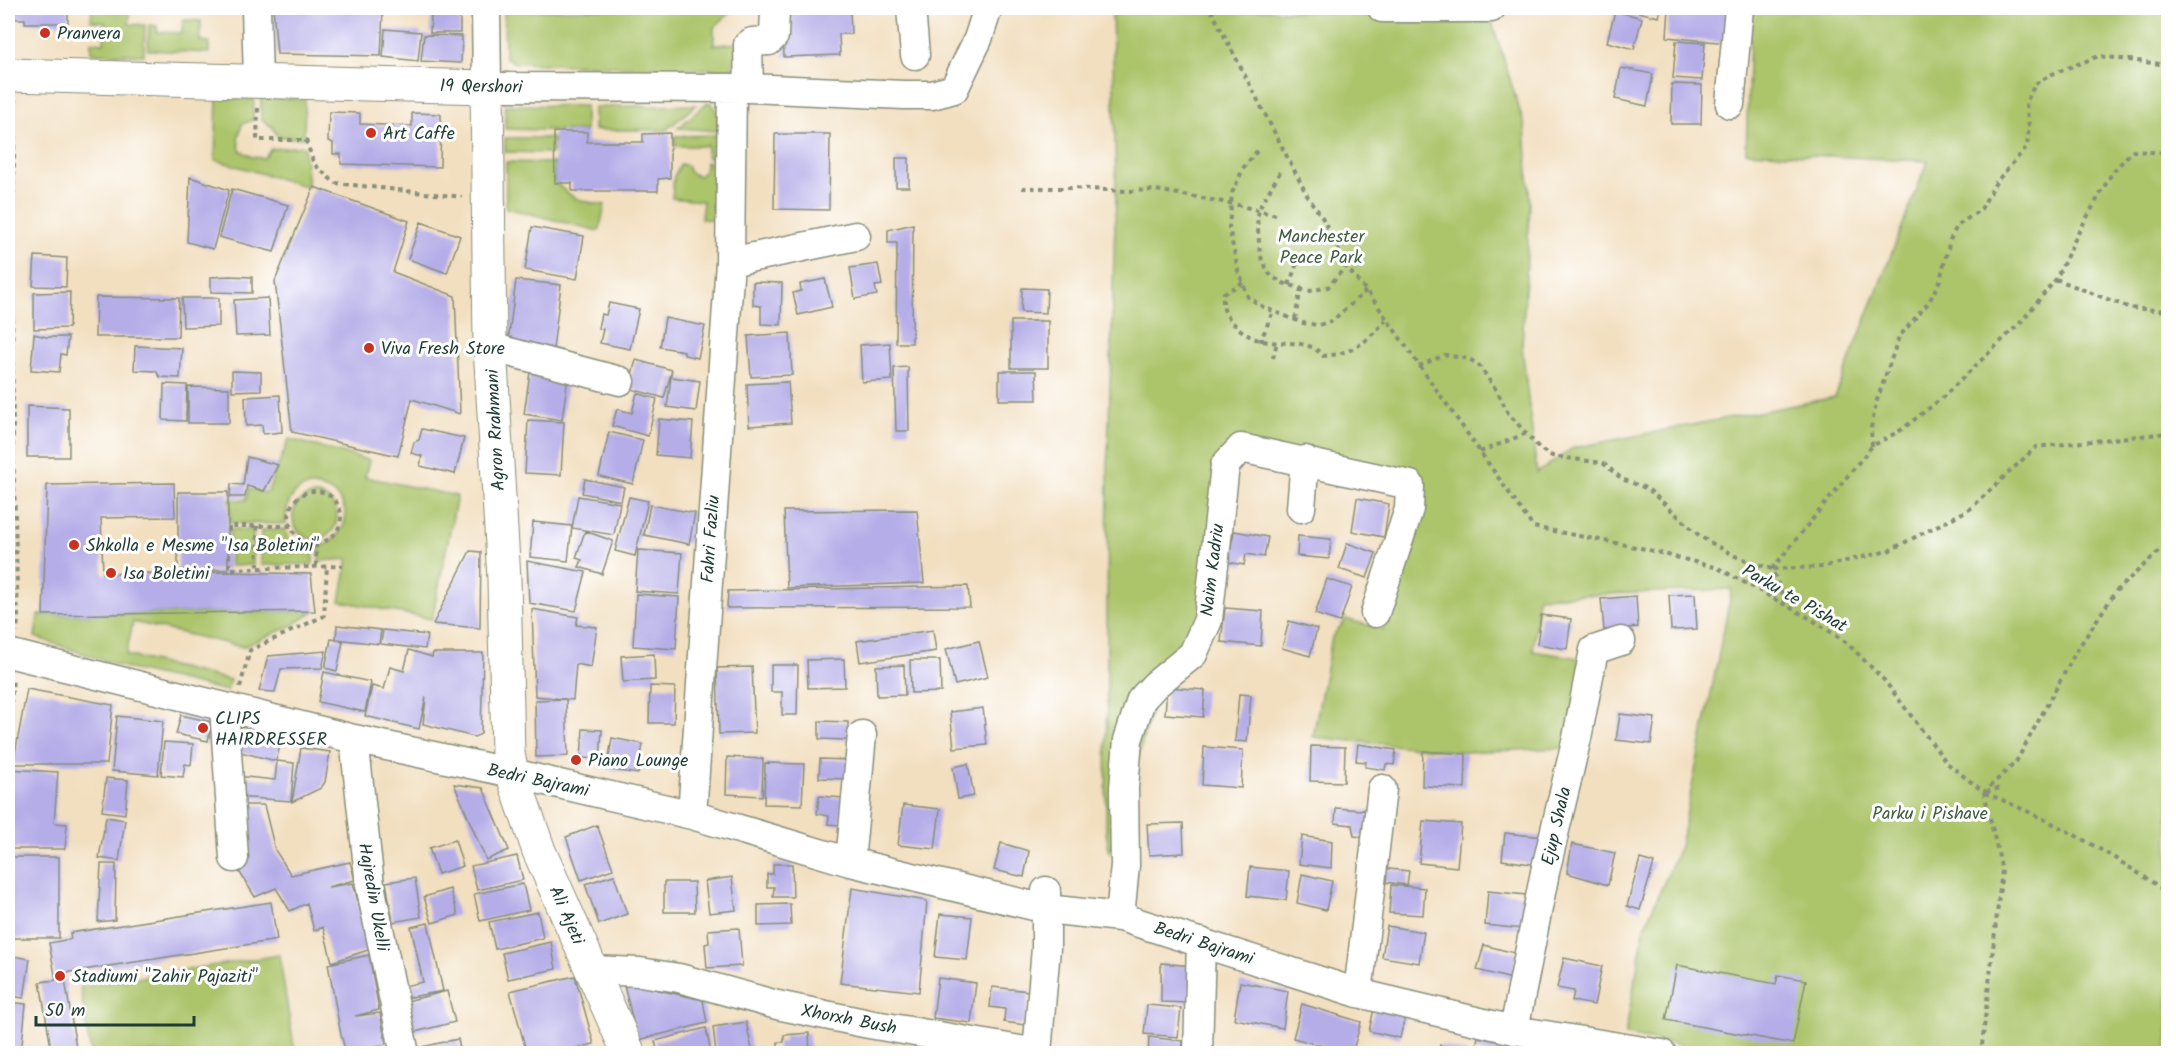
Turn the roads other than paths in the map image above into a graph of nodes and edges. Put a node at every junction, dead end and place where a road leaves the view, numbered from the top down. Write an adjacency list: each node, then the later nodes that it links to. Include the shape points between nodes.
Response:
1 (256, 8): 10 (street)
2 (486, 8): 12 (street)
3 (775, 8): 13 (street, Fahri Fazliu, via 774,36 769,41 748,45)
4 (911, 8): 9 (street)
5 (987, 8): 13 (street, 19 Qershori, via 978,39 954,89 932,95)
6 (1382, 8): 7 (street)
7 (1491, 8)
8 (1740, 8): 14 (street)
9 (915, 55)
10 (258, 80): 11 (main road, 19 Qershori); 12 (main road, 19 Qershori)
11 (14, 82)
12 (487, 87): 13 (street, 19 Qershori); 17 (main road, Agron Rrahmani)
13 (741, 89): 16 (street, Fahri Fazliu)
14 (1730, 104)
15 (856, 236): 16 (street)
16 (730, 262): 29 (street, Fahri Fazliu)
17 (490, 347): 18 (street); 27 (main road, Agron Rrahmani, via 504,579 508,754)
18 (620, 381)
19 (1305, 460): 20 (street); 21 (street, Naim Kadriu, via 1410,484 1409,509); 33 (street, Naim Kadriu, via 1241,448 1225,465 1208,620 1193,654 1141,700 1128,740)
20 (1301, 508)
21 (1374, 613)
22 (1621, 641): 37 (street, Ejup Shala, via 1594,650)
23 (13, 661): 24 (street, Bedri Bajrami)
24 (229, 708): 26 (street, Bedri Bajrami); 30 (street)
25 (862, 735): 31 (street)
26 (354, 739): 27 (street, Bedri Bajrami); 38 (street, Hajredin Ukelli, via 370,885)
27 (512, 773): 29 (street, Bedri Bajrami); 35 (main road, Ali Ajeti, via 539,851)
28 (1382, 789): 36 (street)
29 (692, 815): 31 (street, Bedri Bajrami)
30 (234, 858)
31 (850, 862): 32 (street, Bedri Bajrami)
32 (1046, 899): 33 (street, Bedri Bajrami); 35 (street, Xhorxh Bush, via 1037,1053 777,1005 678,978)
33 (1120, 917): 34 (street, Bedri Bajrami)
34 (1201, 942): 36 (street, Bedri Bajrami); 40 (street)
35 (591, 970): 39 (main road, Ali Ajeti)
36 (1358, 993): 37 (street, Bedri Bajrami)
37 (1514, 1030): 41 (street, Bedri Bajrami)
38 (405, 1053)
39 (629, 1053)
40 (1198, 1053)
41 (1662, 1053)

